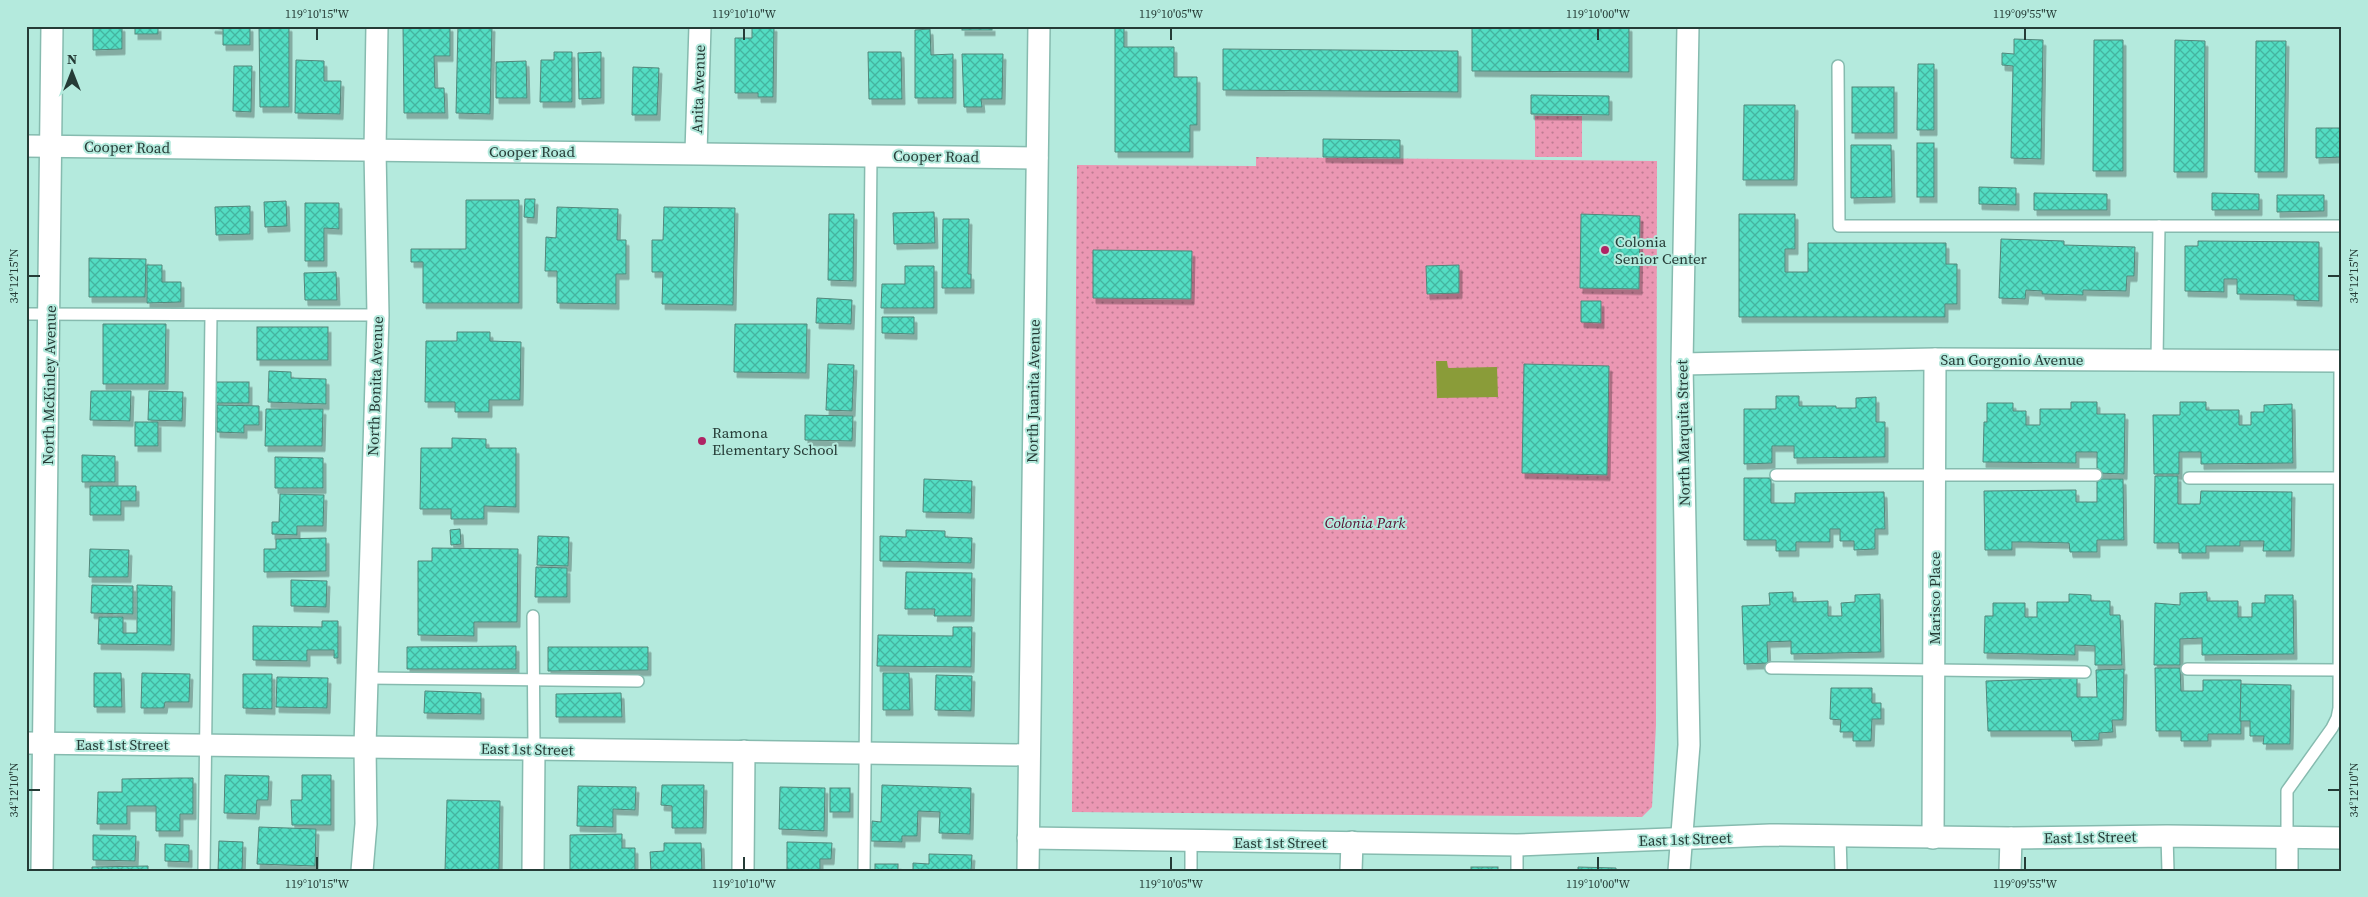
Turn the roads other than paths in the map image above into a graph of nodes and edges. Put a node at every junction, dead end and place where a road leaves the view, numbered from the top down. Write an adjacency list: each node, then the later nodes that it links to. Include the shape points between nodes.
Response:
1 (52, 26): 8 (street, North McKinley Avenue)
2 (376, 26): 9 (street, North Bonita Avenue)
3 (700, 26): 10 (street, Anita Avenue)
4 (1039, 26): 12 (street, North Juanita Avenue)
5 (1688, 26): 22 (street, North Marquita Street)
6 (1838, 66): 13 (lane, via 1839,226)
7 (26, 146): 8 (street, Cooper Road)
8 (52, 146): 9 (street, Cooper Road); 16 (street, North McKinley Avenue)
9 (375, 150): 10 (street, Cooper Road); 17 (street, North Bonita Avenue)
10 (696, 152): 11 (street, Cooper Road)
11 (871, 155): 12 (street, Cooper Road); 42 (lane)
12 (1037, 158): 43 (street, North Juanita Avenue)
13 (2159, 226): 14 (lane); 20 (lane)
14 (2342, 226)
15 (26, 314): 16 (lane)
16 (50, 314): 18 (lane); 37 (street, North McKinley Avenue)
17 (378, 315): 18 (lane); 34 (street, North Bonita Avenue)
18 (211, 316): 38 (lane)
19 (1935, 359): 20 (street, San Gorgonio Avenue); 22 (street, San Gorgonio Avenue); 25 (street, Marisco Place)
20 (2157, 360): 21 (street, San Gorgonio Avenue)
21 (2341, 361): 27 (lane)
22 (1682, 364): 51 (street, North Marquita Street, via 1689,745)
23 (1776, 475): 25 (lane)
24 (2096, 475): 25 (lane)
25 (1935, 476): 31 (street, Marisco Place)
26 (2189, 478): 27 (lane)
27 (2341, 478): 32 (lane)
28 (533, 616): 35 (lane)
29 (1771, 668): 31 (lane)
30 (2187, 669): 32 (lane)
31 (1934, 670): 33 (lane); 47 (street, Marisco Place)
32 (2339, 670): 49 (lane, via 2337,718 2287,791)
33 (2085, 672)
34 (367, 678): 35 (lane); 39 (street, North Bonita Avenue)
35 (534, 680): 36 (lane); 40 (lane)
36 (638, 681)
37 (35, 743): 38 (street, East 1st Street); 55 (street, North McKinley Avenue)
38 (205, 744): 39 (street, East 1st Street); 56 (lane)
39 (365, 746): 40 (street, East 1st Street); 57 (street, North Bonita Avenue, via 366,824)
40 (534, 749): 41 (street, East 1st Street); 58 (street)
41 (744, 751): 42 (street, East 1st Street); 59 (street)
42 (865, 752): 43 (street, East 1st Street); 60 (lane)
43 (1028, 755): 46 (street, North Juanita Avenue)
44 (1840, 836): 47 (street, East 1st Street); 51 (street, East 1st Street); 66 (lane)
45 (2167, 836): 48 (street, East 1st Street); 49 (street, East 1st Street); 68 (lane)
46 (1028, 838): 52 (street, East 1st Street); 61 (street, North Juanita Avenue)
47 (1934, 838): 48 (street, East 1st Street)
48 (2011, 838): 67 (street)
49 (2287, 838): 50 (street, East 1st Street); 69 (street)
50 (2342, 838)
51 (1683, 839): 54 (street, East 1st Street); 65 (street, North Marquita Street)
52 (1191, 842): 53 (street, East 1st Street); 62 (lane)
53 (1352, 842): 54 (street, East 1st Street); 63 (street)
54 (1517, 845): 64 (lane)
55 (42, 871)
56 (204, 871)
57 (362, 871)
58 (533, 871)
59 (744, 871)
60 (864, 871)
61 (1028, 871)
62 (1191, 871)
63 (1351, 871)
64 (1517, 871)
65 (1679, 871)
66 (1841, 871)
67 (2010, 871)
68 (2168, 871)
69 (2287, 871)

